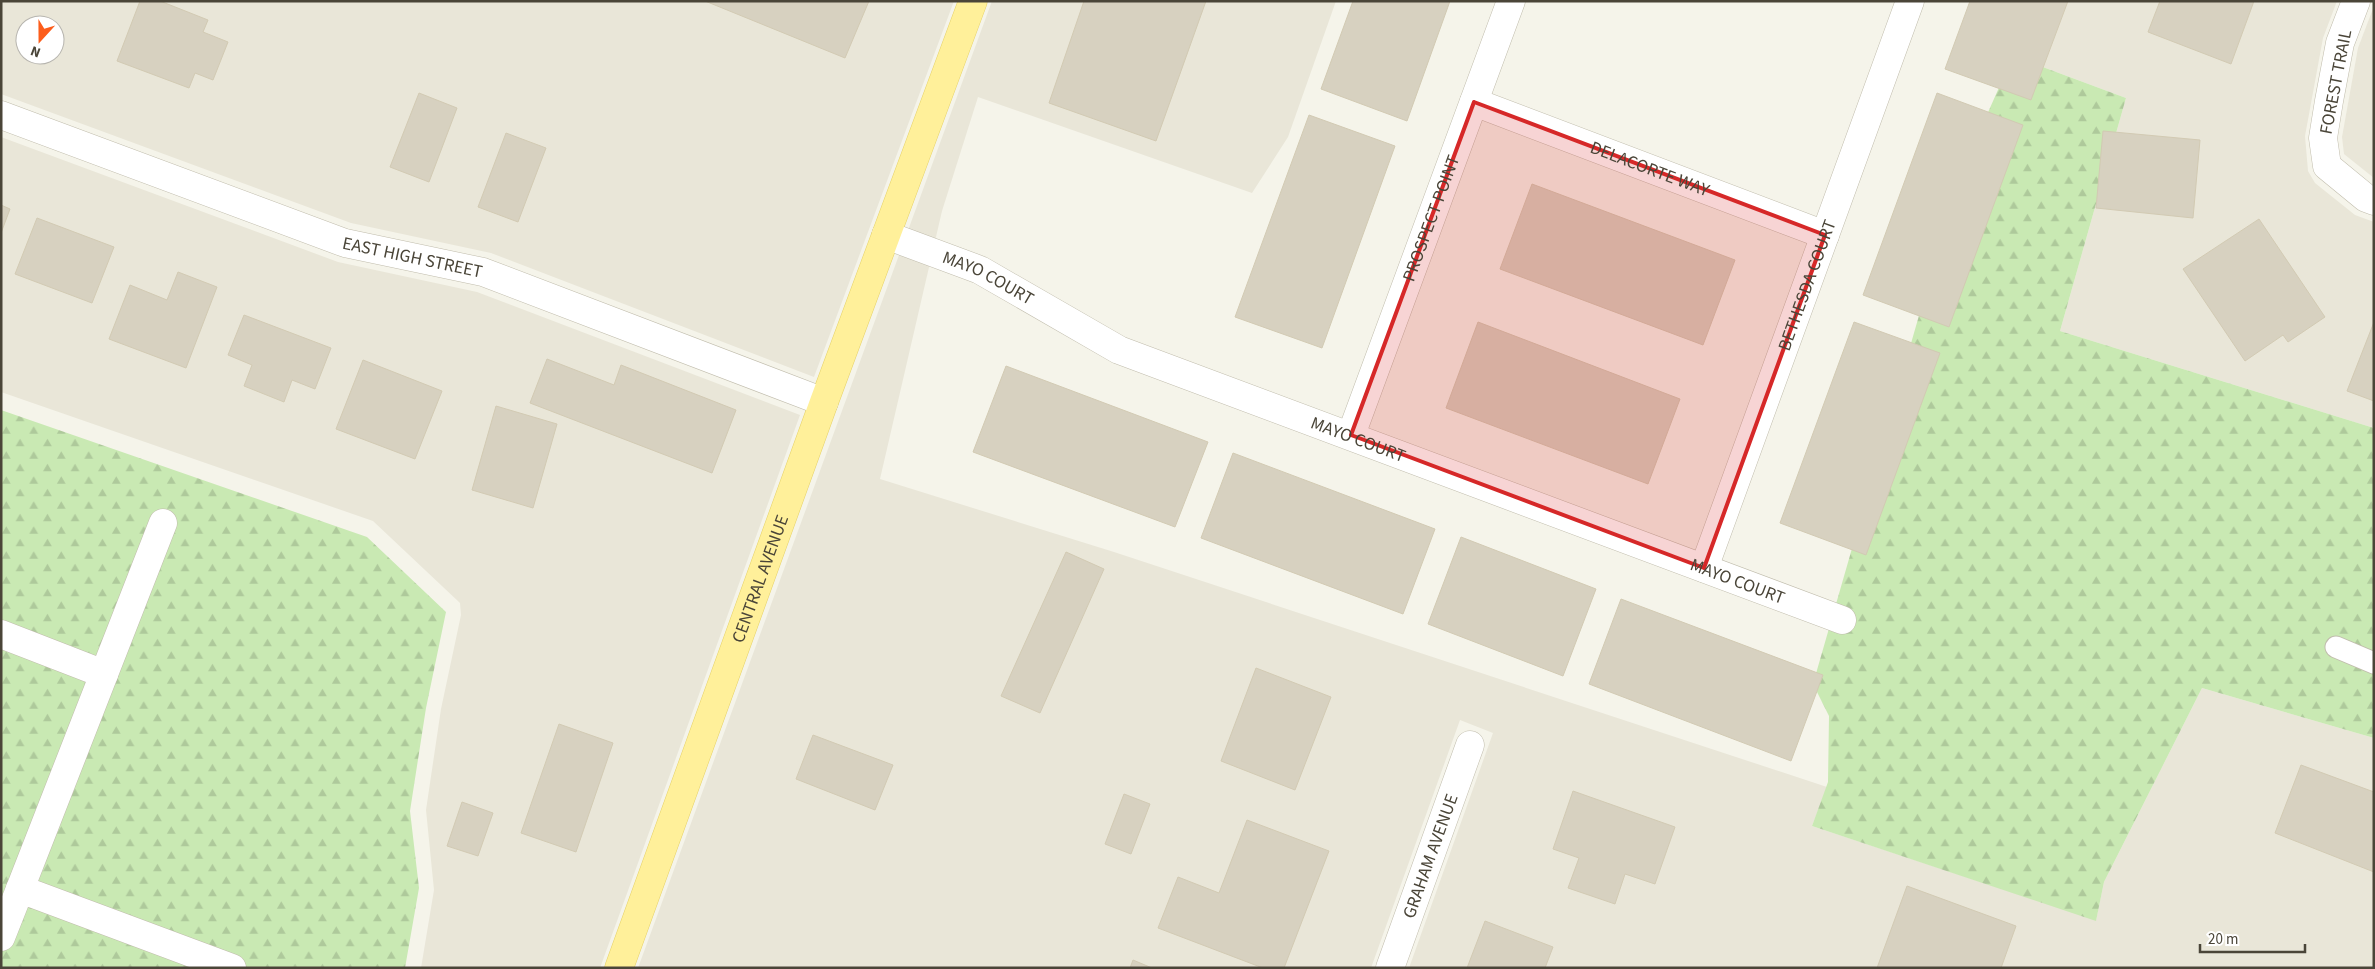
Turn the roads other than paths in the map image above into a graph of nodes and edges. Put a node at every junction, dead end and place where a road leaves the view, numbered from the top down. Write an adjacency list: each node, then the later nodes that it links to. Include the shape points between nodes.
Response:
1 (973, 1): 8 (main road, CENTRAL AVENUE)
2 (1511, 1): 5 (street, PROSPECT POINT)
3 (1910, 1): 9 (street, BETHESDA COURT)
4 (2356, 1): 7 (street, FOREST TRAIL, via 2340,43 2323,138 2327,166)
5 (1474, 102): 9 (street, DELACORTE WAY); 11 (street, PROSPECT POINT)
6 (1, 115): 10 (street, EAST HIGH STREET, via 345,243 483,272)
7 (2374, 201)
8 (886, 235): 10 (main road, CENTRAL AVENUE); 11 (street, MAYO COURT, via 980,270 1119,350)
9 (1825, 235): 13 (street, BETHESDA COURT)
10 (824, 402): 23 (main road, CENTRAL AVENUE)
11 (1351, 435): 13 (street, MAYO COURT)
12 (163, 522): 18 (street)
13 (1704, 568): 14 (street, MAYO COURT)
14 (1842, 620)
15 (1, 634): 18 (street)
16 (2336, 647): 17 (lane)
17 (2374, 663)
18 (104, 674): 20 (street)
19 (1470, 746): 24 (street, GRAHAM AVENUE)
20 (20, 889): 21 (street); 22 (street)
21 (1, 937)
22 (232, 968)
23 (619, 968)
24 (1390, 968)

